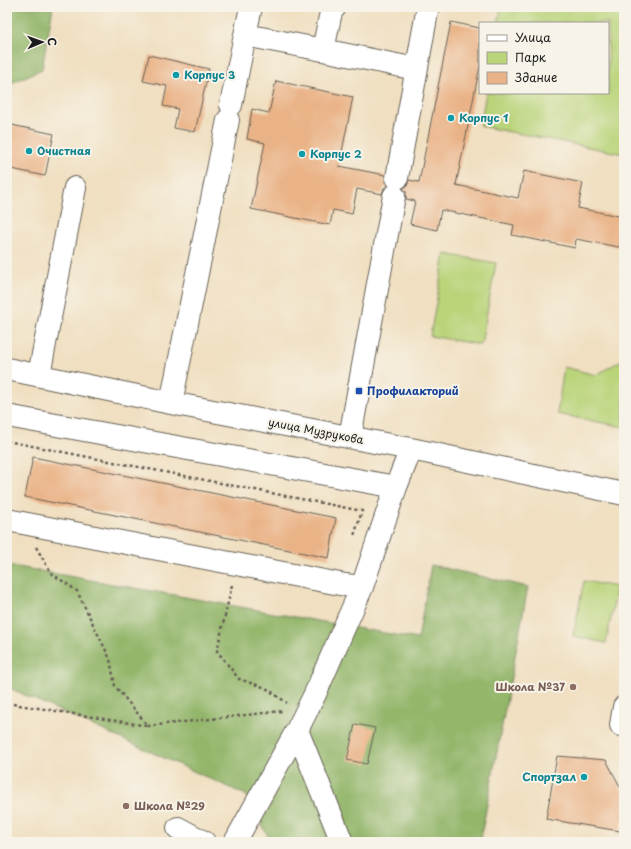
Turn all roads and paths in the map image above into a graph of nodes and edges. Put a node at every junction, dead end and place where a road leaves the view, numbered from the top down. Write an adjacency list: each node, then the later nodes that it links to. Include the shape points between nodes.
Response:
1 (251, 7): 4 (street)
2 (335, 7): 5 (street, via 331,12)
3 (427, 7): 6 (street)
4 (245, 35): 5 (street); 10 (street)
5 (323, 50): 6 (street)
6 (416, 69): 12 (street)
7 (75, 188): 9 (street)
8 (7, 369): 9 (street, улица Музрукова)
9 (39, 375): 10 (street, улица Музрукова)
10 (171, 403): 12 (street, улица Музрукова)
11 (7, 416): 15 (street)
12 (350, 437): 14 (street, улица Музрукова)
13 (7, 441): 18 (path, via 362,511)
14 (411, 449): 15 (street); 16 (street, улица Музрукова)
15 (396, 487): 20 (street)
16 (624, 494)
17 (15, 521): 19 (street); 23 (path, via 51,573 77,591 110,658 115,686)
18 (353, 539)
19 (237, 564): 20 (street); 22 (path, via 217,651 238,680 266,688)
20 (362, 587): 22 (street)
21 (7, 703): 23 (path)
22 (300, 717): 23 (path); 26 (street); 27 (street)
23 (148, 726)
24 (178, 828): 25 (street)
25 (204, 842)
26 (235, 842)
27 (342, 842)

